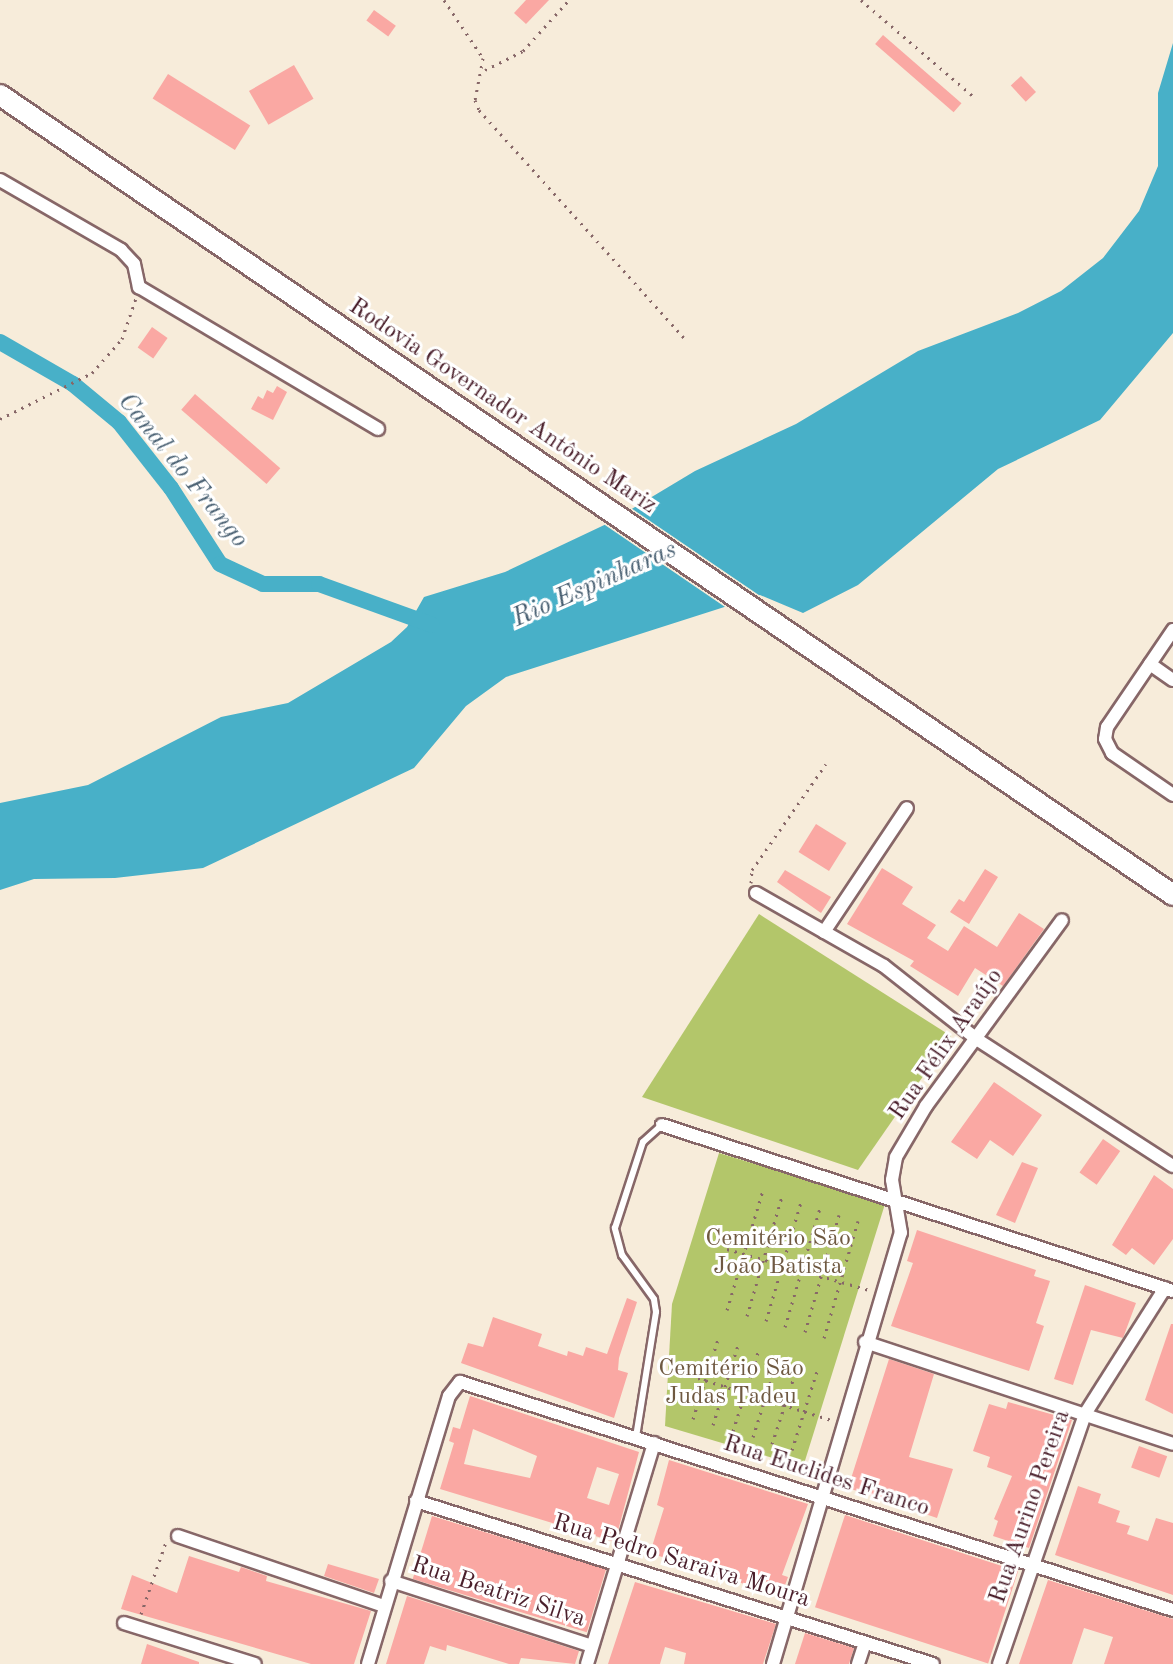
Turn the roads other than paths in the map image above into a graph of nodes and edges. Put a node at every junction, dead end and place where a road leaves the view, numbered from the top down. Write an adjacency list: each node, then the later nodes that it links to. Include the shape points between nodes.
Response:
1 (0, 95): 10 (highway, Rodovia Governador Antônio Mariz)
2 (0, 180): 3 (street, via 121,250 134,264 139,287)
3 (378, 429)
4 (1173, 630): 5 (street)
5 (1150, 664): 6 (street); 7 (street, via 1107,727 1105,739 1112,753)
6 (1173, 680)
7 (1173, 795)
8 (907, 808): 12 (street)
9 (756, 893): 12 (street)
10 (1173, 895)
11 (1062, 920): 13 (street, Rua Félix Araújo)
12 (824, 932): 13 (street, via 884,966)
13 (978, 1040): 15 (street); 16 (street, Rua Félix Araújo, via 926,1106 896,1157 892,1180)
14 (662, 1125): 16 (street); 20 (lane, via 643,1142 615,1228 622,1255 654,1299 656,1312)
15 (1173, 1166)
16 (899, 1202): 17 (street); 18 (street, Rua Félix Araújo, via 901,1233)
17 (1169, 1289): 19 (street, Rua Aurino Pereira)
18 (865, 1342): 19 (street); 23 (street, Rua Félix Araújo)
19 (1085, 1414): 22 (street); 26 (street, Rua Aurino Pereira)
20 (636, 1437): 21 (street, Rua Euclides Franco); 24 (street, Rua Euclides Franco, via 467,1381 449,1396)
21 (654, 1443): 23 (street, Rua Euclides Franco); 27 (street)
22 (1173, 1444)
23 (820, 1500): 26 (street, Rua Euclides Franco); 31 (street, Rua Félix Araújo)
24 (416, 1501): 27 (street, Rua Pedro Saraiva Moura); 28 (street)
25 (174, 1535): 29 (street)
26 (1033, 1566): 30 (street, Rua Euclides Franco); 41 (street, Rua Aurino Pereira)
27 (616, 1567): 31 (street, Rua Pedro Saraiva Moura); 34 (street)
28 (391, 1581): 29 (street); 34 (street, Rua Beatriz Silva)
29 (384, 1606): 36 (street)
30 (1173, 1610)
31 (786, 1618): 33 (street, Rua Pedro Saraiva Moura); 38 (street, Rua Félix Araújo)
32 (130, 1625): 35 (street)
33 (865, 1643): 39 (street); 40 (street, Rua Pedro Saraiva Moura)
34 (592, 1646): 37 (street)
35 (255, 1664)
36 (368, 1664)
37 (587, 1664)
38 (773, 1664)
39 (858, 1664)
40 (933, 1664)
41 (999, 1664)

